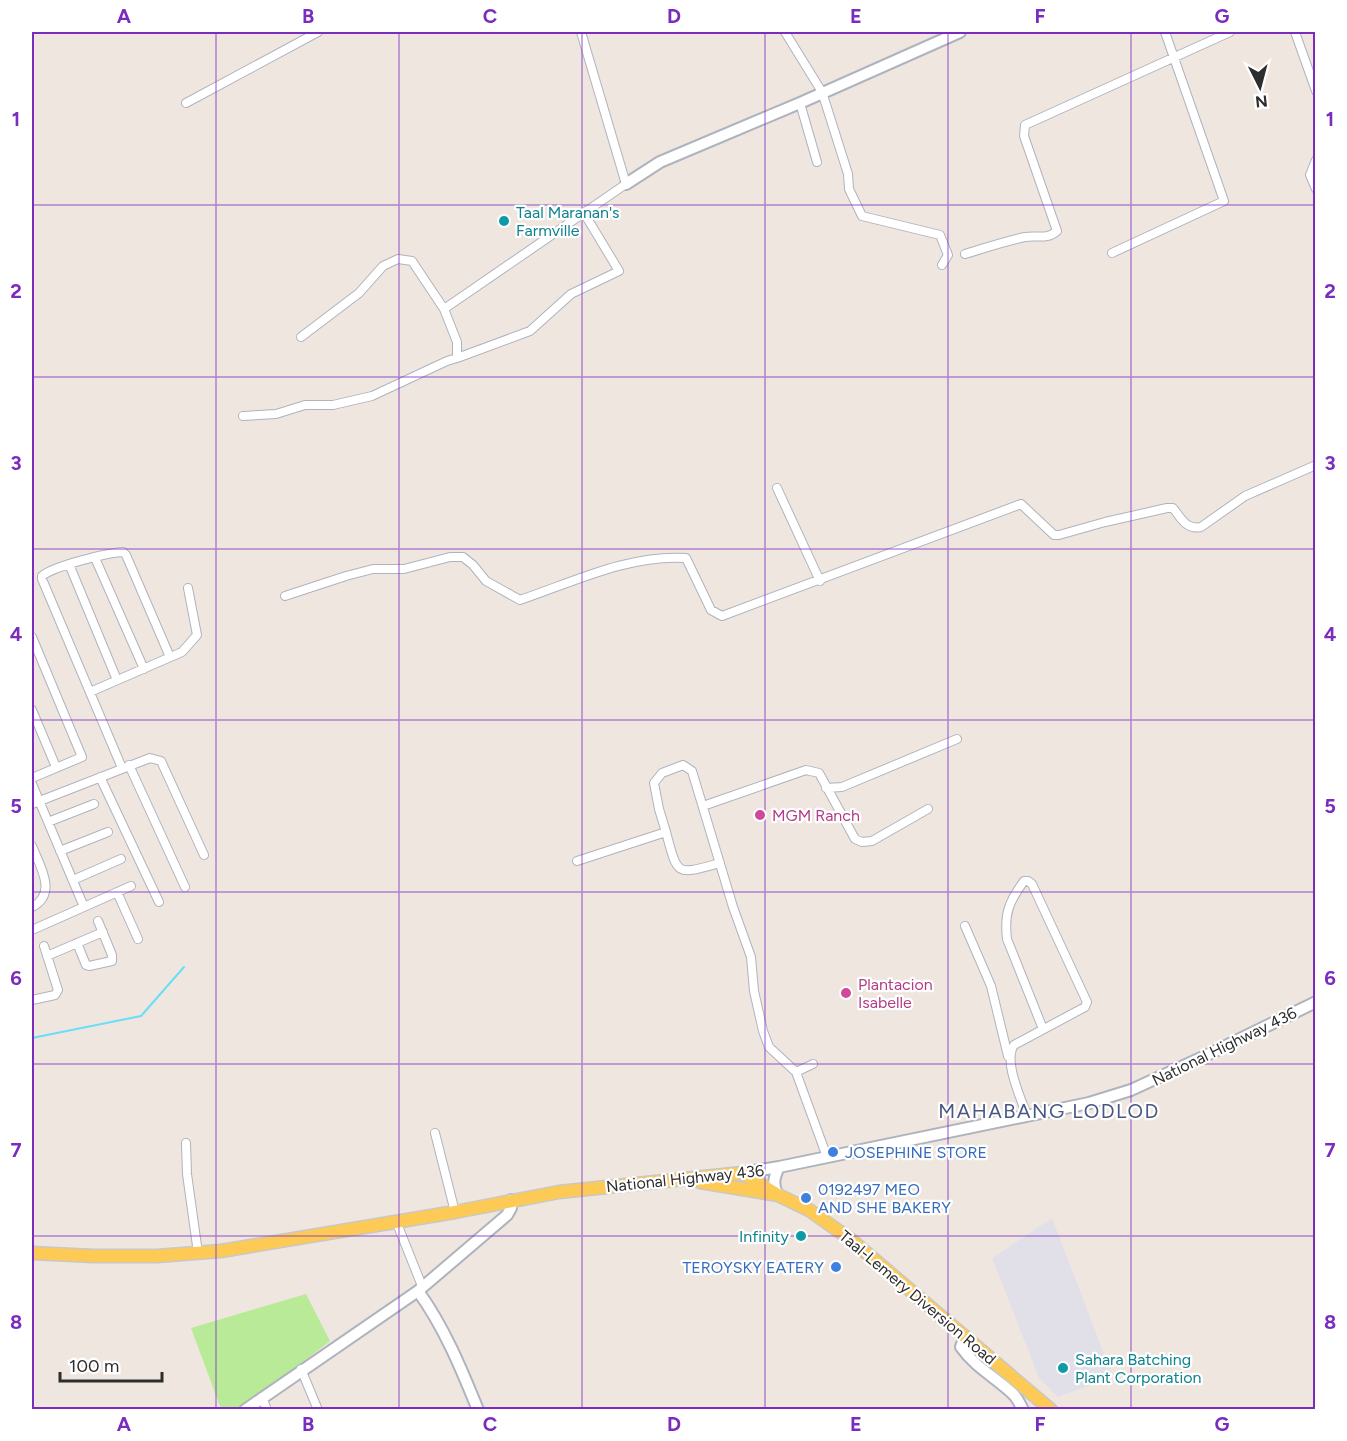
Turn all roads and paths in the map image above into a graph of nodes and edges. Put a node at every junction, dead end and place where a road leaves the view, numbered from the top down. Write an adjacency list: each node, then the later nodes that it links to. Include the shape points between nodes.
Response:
1 (318, 32): 11 (street)
2 (581, 32): 15 (street)
3 (785, 32): 10 (street)
4 (960, 32): 10 (street)
5 (1165, 32): 8 (street)
6 (1230, 32): 8 (street)
7 (1295, 32): 9 (street)
8 (1174, 57): 18 (street, via 1224,201); 19 (street, via 1025,125 1024,136 1057,231)
9 (1316, 91)
10 (822, 92): 12 (street); 20 (street, via 848,174 849,189 862,216 940,235 948,255)
11 (186, 103)
12 (800, 103): 14 (street); 15 (street, via 660,162)
13 (1316, 160): 16 (street, via 1310,175)
14 (817, 162)
15 (626, 184): 17 (street)
16 (1316, 189)
17 (584, 213): 21 (street); 23 (street, via 619,271 571,294 530,331)
18 (1112, 253)
19 (965, 254)
20 (942, 265)
21 (444, 309): 22 (street, via 412,261 398,258 383,266 359,293); 23 (street, via 457,342)
22 (301, 337)
23 (457, 358): 24 (street, via 372,396 333,405 305,405 276,414)
24 (243, 416)
25 (1316, 465): 29 (street, via 1245,496 1194,529 1173,508 1167,507 1059,536 1022,504)
26 (777, 488): 29 (street)
27 (94, 558): 28 (street); 33 (street, via 119,552 126,555); 34 (street)
28 (69, 564): 35 (street); 36 (street, via 46,572 42,579)
29 (820, 581): 31 (street, via 722,616 711,610 686,558 668,557 611,569 520,600 486,581 463,557 450,557 404,569 373,569)
30 (188, 588): 33 (street, via 197,635 182,652)
31 (285, 596)
32 (32, 637): 40 (street, via 82,757)
33 (170, 657): 34 (street)
34 (144, 669): 35 (street)
35 (117, 680): 36 (street)
36 (90, 692): 39 (street)
37 (32, 710): 40 (street)
38 (957, 739): 44 (street, via 842,787)
39 (126, 767): 41 (street); 54 (street, via 150,758 161,761); 60 (street)
40 (56, 768): 42 (street)
41 (100, 777): 45 (street); 62 (street)
42 (32, 778)
43 (32, 784): 45 (street)
44 (826, 788): 47 (street, via 819,773 806,770); 48 (street, via 855,839 862,842 872,841)
45 (35, 802): 49 (street)
46 (94, 804): 49 (street)
47 (703, 806): 51 (street, via 692,771 683,765 662,773 654,783); 57 (street)
48 (928, 808)
49 (48, 822): 53 (street)
50 (108, 832): 53 (street)
51 (666, 832): 56 (street); 57 (street, via 680,869 688,872)
52 (32, 846): 63 (street, via 47,885 44,896)
53 (60, 851): 58 (street)
54 (204, 855)
55 (121, 859): 58 (street)
56 (577, 861)
57 (720, 863): 78 (street, via 751,957 754,991 769,1047)
58 (73, 880): 64 (street)
59 (131, 886): 61 (street)
60 (185, 887)
61 (117, 892): 64 (street); 69 (street)
62 (159, 902)
63 (32, 907)
64 (84, 907): 67 (street)
65 (98, 921): 68 (street)
66 (965, 926): 76 (street, via 991,986)
67 (32, 930)
68 (103, 932): 70 (street); 70 (street, via 112,955 108,963 86,965)
69 (138, 939)
70 (77, 943): 72 (street)
71 (44, 946): 72 (street)
72 (48, 956): 73 (street, via 57,993)
73 (32, 1000)
74 (1316, 1002): 79 (street, National Highway 436, via 1131,1090)
75 (1043, 1029): 75 (street, via 1085,1007 1087,1002 1028,880 1010,901 1005,924 1007,939); 76 (street, via 1014,1045)
76 (1009, 1060): 79 (street)
77 (813, 1064): 78 (street)
78 (796, 1072): 82 (street)
79 (1027, 1116): 82 (street, National Highway 436)
80 (435, 1133): 88 (street)
81 (186, 1143): 91 (street)
82 (826, 1157): 83 (street, National Highway 436)
83 (778, 1167): 84 (street, National Highway 436); 86 (street, via 774,1188)
84 (742, 1173): 85 (main road, National Highway 436); 86 (main road, Taal-Lemery Diversion Road)
85 (685, 1179): 86 (main road, Taal-Lemery Diversion Road); 87 (main road, National Highway 436)
86 (778, 1195): 93 (main road, Taal-Lemery Diversion Road, via 809,1210 850,1239)
87 (511, 1200): 88 (main road, National Highway 436); 92 (street, via 507,1215)
88 (455, 1212): 89 (main road, National Highway 436)
89 (396, 1221): 91 (main road, National Highway 436); 92 (street)
90 (32, 1253): 91 (main road, National Highway 436)
91 (198, 1253)
92 (420, 1288): 94 (street); 99 (street)
93 (965, 1336): 100 (street, via 961,1347 967,1355 1014,1394); 101 (main road, Taal-Lemery Diversion Road)
94 (301, 1369): 95 (street); 98 (street)
95 (261, 1397): 96 (street); 97 (street)
96 (245, 1410)
97 (267, 1410)
98 (318, 1410)
99 (477, 1410)
100 (1023, 1410)
101 (1051, 1410)

